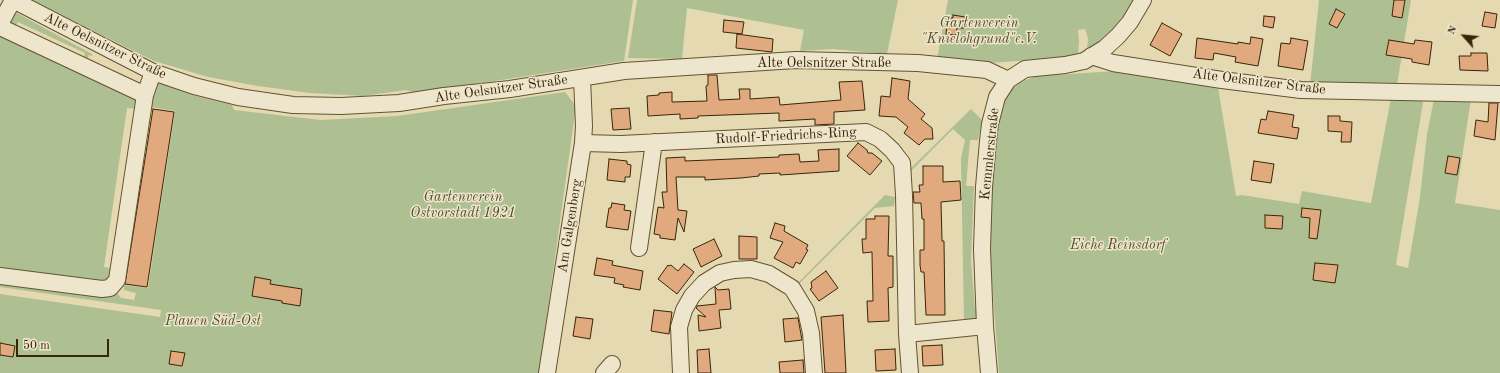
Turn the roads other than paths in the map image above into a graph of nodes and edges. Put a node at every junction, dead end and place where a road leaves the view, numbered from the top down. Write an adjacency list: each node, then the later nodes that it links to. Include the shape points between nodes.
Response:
1 (13, 0): 3 (street); 6 (street, Alte Oelsnitzer Straße)
2 (1143, 0): 5 (street, Kemmlerstraße, via 1118,36)
3 (0, 24)
4 (0, 27): 10 (street)
5 (1091, 56): 8 (street, Kemmlerstraße, via 1084,61 1025,70); 9 (street, Alte Oelsnitzer Straße, via 1113,63 1301,90)
6 (153, 72): 7 (street, Alte Oelsnitzer Straße, via 238,97 293,105 341,106 399,103); 10 (street)
7 (582, 78): 8 (street, Alte Oelsnitzer Straße, via 656,68 796,60 918,63 986,70); 12 (street, Am Galgenberg)
8 (1008, 80): 15 (street, Kemmlerstraße, via 997,97 988,141 982,249)
9 (1500, 94)
10 (144, 95): 14 (street, via 117,280 110,288 102,289)
11 (654, 142): 12 (street, Rudolf-Friedrichs-Ring); 13 (street); 16 (street, Rudolf-Friedrichs-Ring, via 866,132 880,139 902,163)
12 (583, 143): 17 (street, Am Galgenberg)
13 (639, 248)
14 (0, 276)
15 (986, 326): 16 (street); 21 (street, Kemmlerstraße)
16 (907, 334): 20 (street, Rudolf-Friedrichs-Ring)
17 (547, 373)
18 (681, 373): 19 (street, via 680,327 684,310 692,296 704,283 720,273 751,269 769,274 792,288 806,311 811,333)
19 (814, 373)
20 (910, 373)
21 (989, 373)

